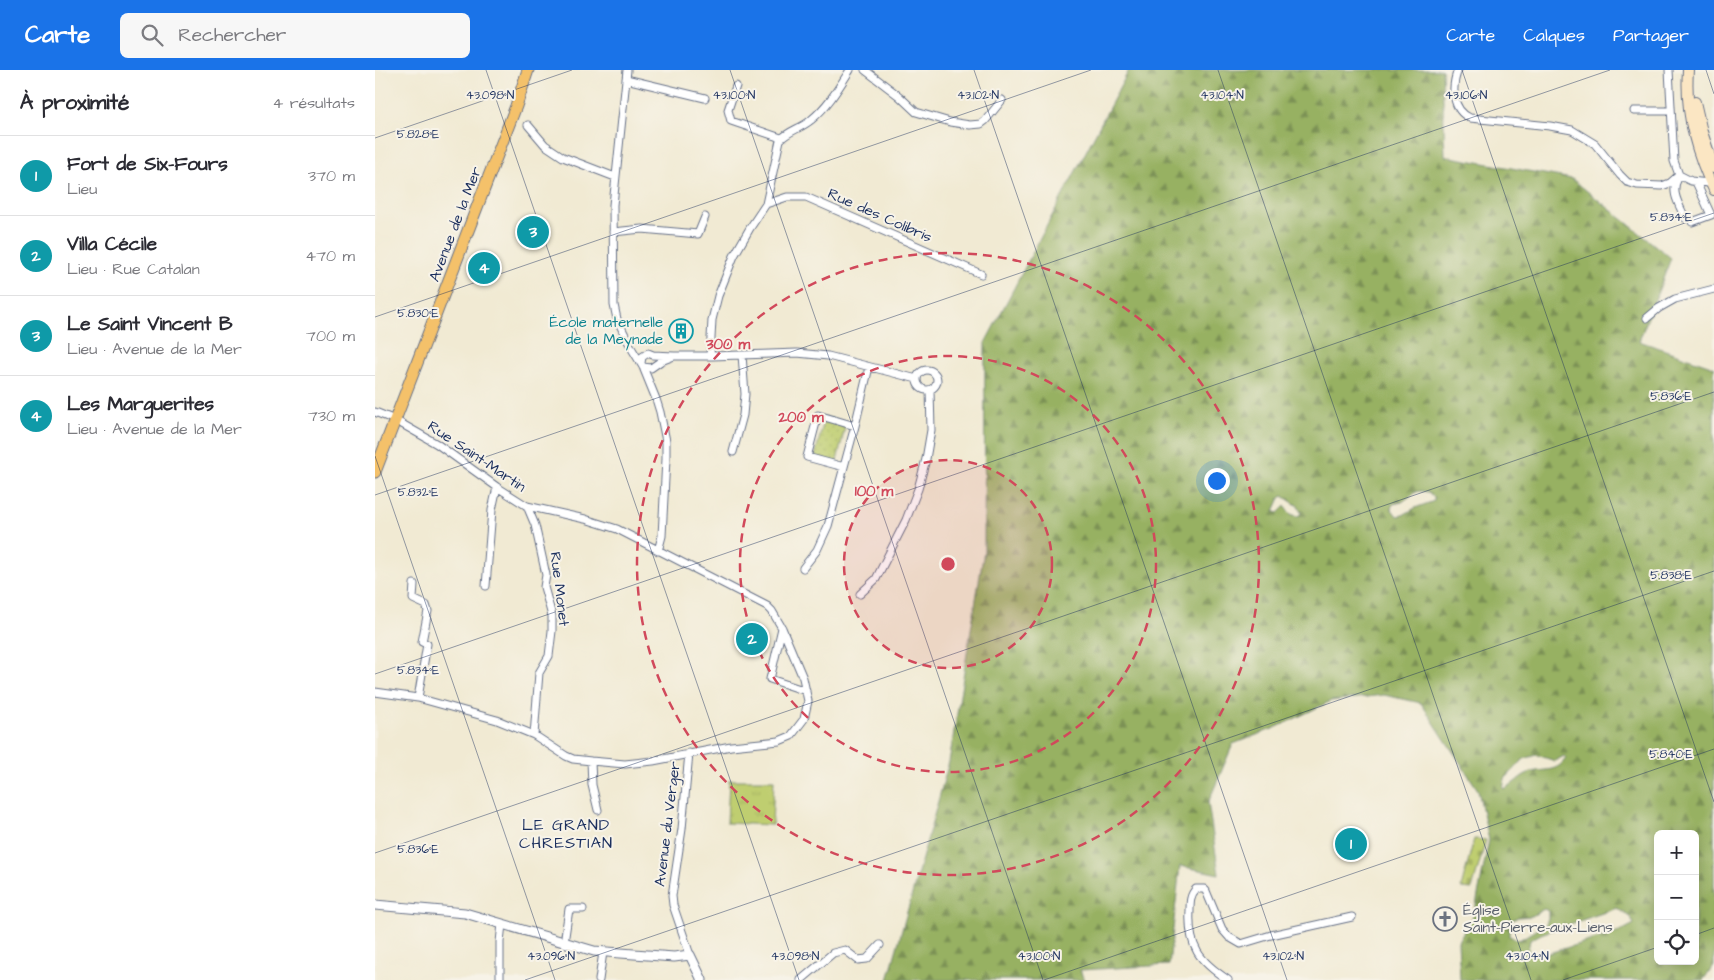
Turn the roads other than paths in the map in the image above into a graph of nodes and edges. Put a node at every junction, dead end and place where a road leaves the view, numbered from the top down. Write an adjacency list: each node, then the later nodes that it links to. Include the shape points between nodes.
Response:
1 (518, 70): 16 (main road, Avenue de la Mer)
2 (528, 70): 16 (main road, Avenue de la Mer)
3 (627, 70): 9 (street)
4 (850, 70): 17 (street, via 820,112)
5 (865, 70): 12 (street, via 916,112 950,122 981,124)
6 (1458, 70): 20 (street, via 1453,94 1463,115 1572,130 1595,144 1619,175 1637,185 1662,186)
7 (1669, 70): 14 (street)
8 (1689, 70): 18 (main road, via 1702,132); 22 (main road, via 1692,124)
9 (626, 79): 11 (street); 19 (street)
10 (736, 86): 17 (street, via 728,110 731,121)
11 (705, 98)
12 (1002, 100)
13 (1634, 111): 14 (street)
14 (1671, 111): 20 (street, via 1674,161)
15 (528, 125): 19 (street, via 545,145 563,157)
16 (508, 126): 41 (main road, Avenue de la Mer)
17 (781, 138): 23 (street)
18 (1714, 168)
19 (615, 176): 27 (street)
20 (1679, 176): 21 (street); 25 (street, via 1674,185 1675,195)
21 (1696, 182): 22 (street); 26 (street, via 1711,215)
22 (1712, 186)
23 (767, 204): 28 (street, Rue des Colibris, via 787,197 806,197); 35 (street, via 741,243 723,282 712,320)
24 (705, 217): 27 (street, via 698,234 642,229)
25 (1685, 218)
26 (1692, 222)
27 (613, 232): 31 (street, via 613,304)
28 (981, 274)
29 (1714, 289): 30 (street, via 1675,299)
30 (1647, 318)
31 (629, 343): 32 (street); 36 (street)
32 (650, 354): 34 (street); 36 (street, via 655,360); 36 (street, via 642,356)
33 (742, 355): 35 (street); 37 (street, via 797,353 828,356); 43 (street, via 743,417)
34 (674, 356): 35 (street); 36 (street)
35 (710, 356)
36 (647, 366): 48 (street, via 666,441 662,536)
37 (869, 367): 38 (street); 42 (street)
38 (917, 379): 39 (street, via 921,388); 39 (street, via 923,370 935,373 937,383)
39 (930, 390): 52 (street, via 931,430 917,488 906,520 876,579)
40 (375, 412): 41 (street, Rue Saint-Martin)
41 (395, 420): 45 (main road, Avenue de la Mer); 46 (street, Rue Saint-Martin, via 437,444)
42 (855, 426): 44 (street); 44 (street, via 818,415 807,457)
43 (733, 452)
44 (845, 467): 49 (street, via 823,538)
45 (375, 472)
46 (497, 487): 47 (street, Rue Saint-Martin); 51 (street)
47 (527, 506): 48 (street, Rue Saint-Martin, via 617,529); 57 (street, Rue Monet, via 535,525 546,575 543,587 552,616 549,656 539,673)
48 (658, 551): 53 (street, Rue Saint-Martin, via 767,606)
49 (803, 568)
50 (414, 584): 56 (street, via 413,599 426,605 428,611 422,642 427,644)
51 (486, 586)
52 (860, 594)
53 (783, 628): 54 (street, Rue Saint-Martin); 54 (street, via 770,679)
54 (806, 691): 58 (street, via 808,701 804,719 791,736 779,741)
55 (375, 692): 56 (street)
56 (418, 698): 57 (street, via 497,720)
57 (534, 735): 59 (street, via 566,756)
58 (689, 753): 59 (street, via 625,764); 68 (street, Avenue du Verger, via 672,896)
59 (591, 761): 60 (street)
60 (598, 810)
61 (375, 905): 64 (street, via 465,913)
62 (583, 909): 65 (street, via 569,909)
63 (1352, 917): 74 (street, via 1241,944 1222,930 1206,891 1196,889 1191,895 1191,939 1200,956)
64 (502, 924): 65 (street); 69 (street)
65 (563, 943): 67 (street)
66 (880, 945): 73 (street, via 867,959 858,960 845,950 833,952)
67 (603, 952): 68 (street, via 674,957); 70 (street)
68 (690, 955): 71 (street, Avenue du Verger); 72 (street, Avenue du Verger)
69 (500, 980)
70 (599, 980)
71 (697, 980)
72 (702, 980)
73 (801, 980)
74 (1228, 980)

